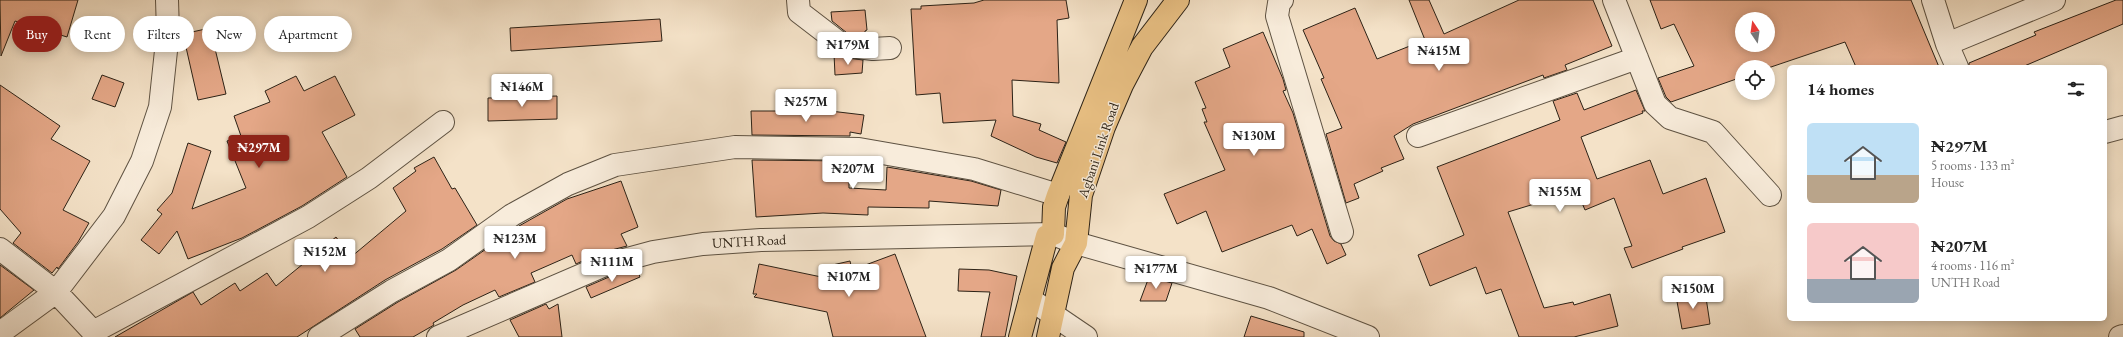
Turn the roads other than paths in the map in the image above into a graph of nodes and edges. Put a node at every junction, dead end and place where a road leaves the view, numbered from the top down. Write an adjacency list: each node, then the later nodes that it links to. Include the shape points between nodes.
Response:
1 (167, 0): 23 (street, via 168,32 160,107 142,161 114,216)
2 (798, 0): 10 (street, via 799,12 842,45 873,49)
3 (1136, 0): 17 (main road, Agbani Link Road)
4 (1178, 0): 21 (main road, Agbani Link Road, via 1142,47 1122,85 1081,195)
5 (1282, 0): 19 (street, via 1276,16)
6 (1614, 0): 11 (street)
7 (1933, 0): 9 (street)
8 (2054, 0): 9 (street)
9 (1947, 44): 12 (street)
10 (890, 48)
11 (1637, 58): 16 (street); 18 (street, via 1659,111 1670,118 1713,132)
12 (1957, 65)
13 (443, 122): 27 (street, via 374,174 308,217)
14 (2123, 127): 15 (street)
15 (2107, 131)
16 (1418, 136)
17 (1058, 195): 20 (main road, Agbani Link Road, via 1054,207); 29 (street, via 974,169 859,150 734,146 615,164 568,184 512,215 448,260 392,291)
18 (1770, 196)
19 (1342, 232)
20 (1053, 234): 21 (street, UNTH Road); 24 (main road, via 1047,236); 30 (street, UNTH Road, via 761,240 703,244 653,252 605,265)
21 (1076, 243): 25 (main road, Agbani Link Road, via 1063,268); 34 (street, UNTH Road, via 1269,298)
22 (0, 249): 23 (street)
23 (56, 292): 26 (street); 27 (street)
24 (1030, 299): 25 (street); 31 (main road)
25 (1052, 314): 32 (main road, Agbani Link Road); 33 (street)
26 (0, 333)
27 (95, 334)
28 (2123, 336): 35 (street)
29 (320, 337)
30 (438, 337)
31 (1020, 337)
32 (1048, 337)
33 (1086, 337)
34 (1368, 337)
35 (2120, 337)

